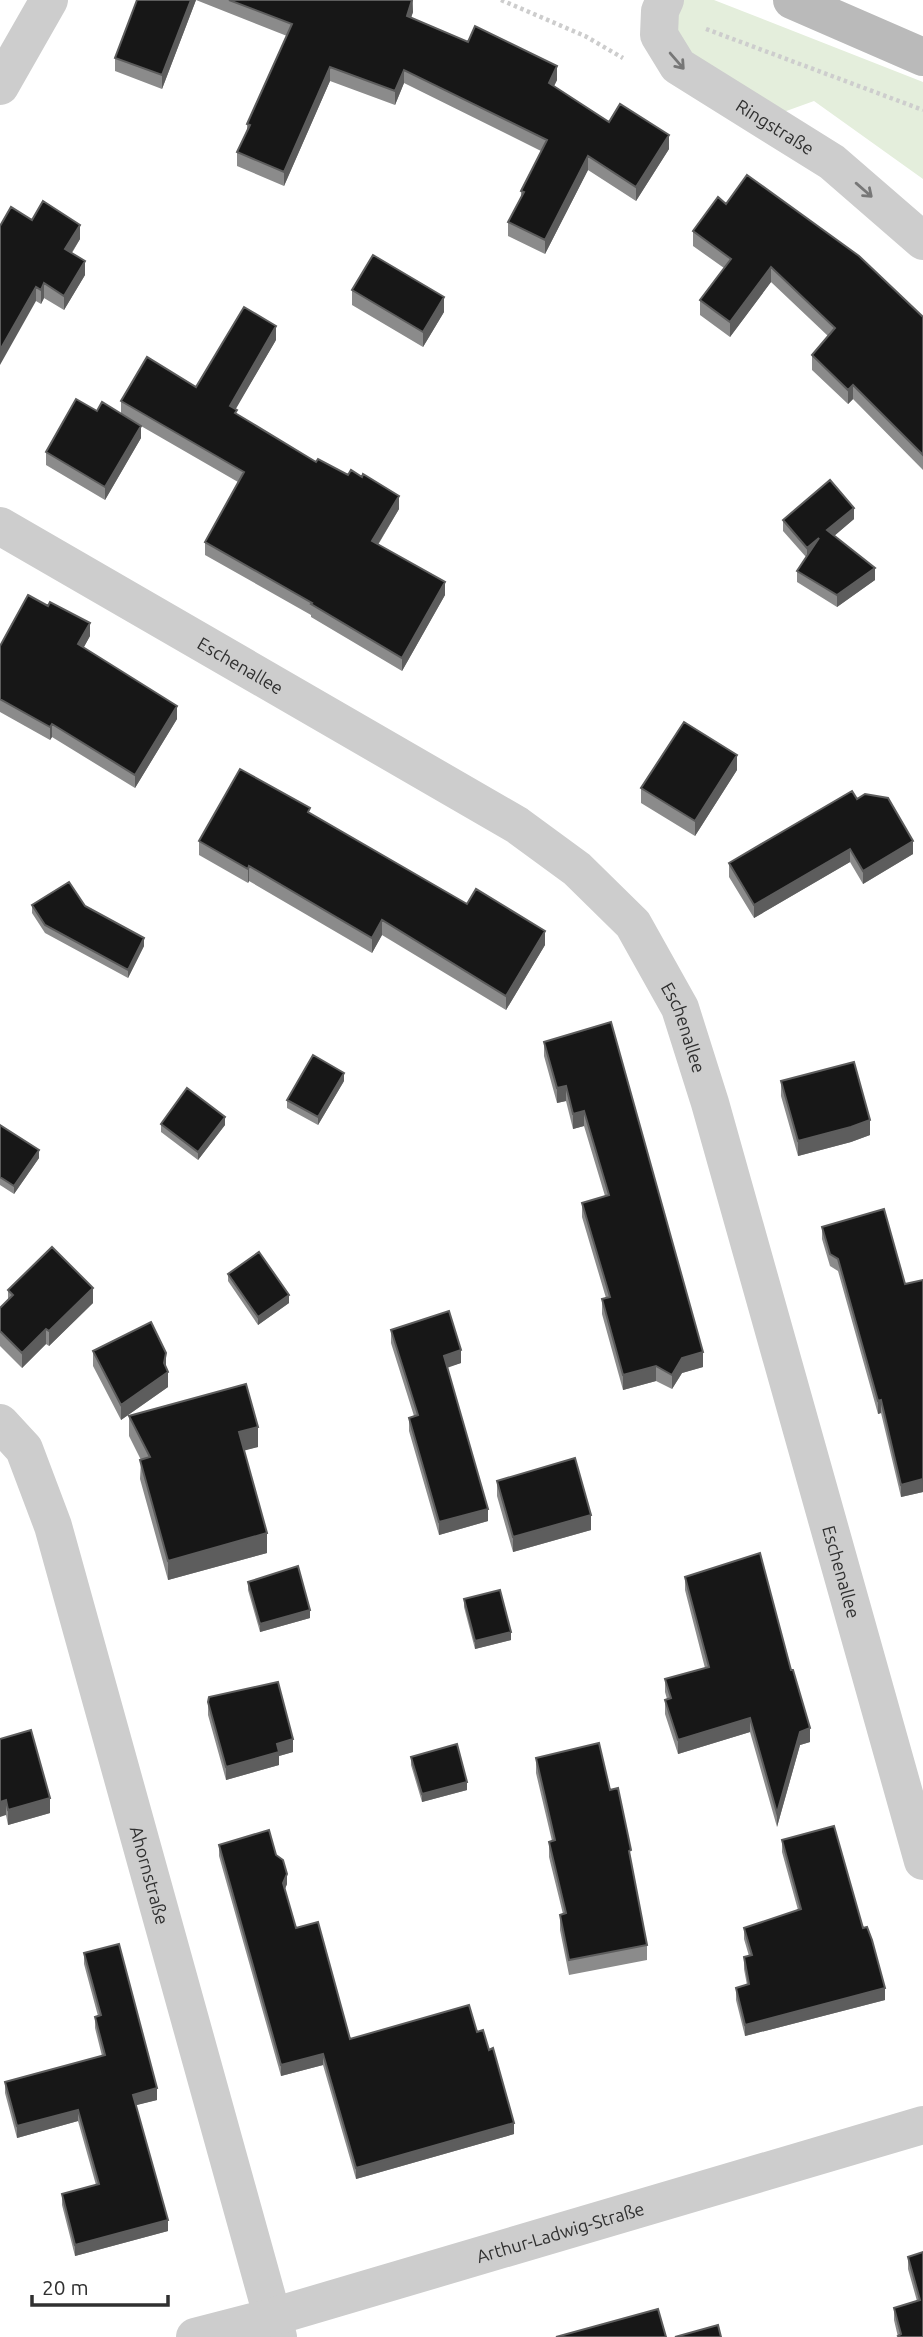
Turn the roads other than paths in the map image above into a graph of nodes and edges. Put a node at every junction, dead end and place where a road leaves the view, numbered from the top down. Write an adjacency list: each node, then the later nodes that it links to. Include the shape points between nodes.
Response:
1 (50, 0): 5 (street)
2 (792, 0): 4 (main road)
3 (663, 6): 6 (street, Ringstraße, one-way to 6, via 659,35 678,66 832,162)
4 (923, 57)
5 (0, 86)
6 (923, 241)
7 (0, 526): 9 (street, Eschenallee, via 517,825 578,869 634,924 680,1008 707,1091)
8 (0, 1423): 11 (street, Ahornstraße, via 24,1449 53,1526)
9 (923, 1861)
10 (923, 2125): 11 (street, Arthur-Ladwig-Straße)
11 (275, 2327): 12 (street, Arthur-Ladwig-Straße)
12 (195, 2337)

